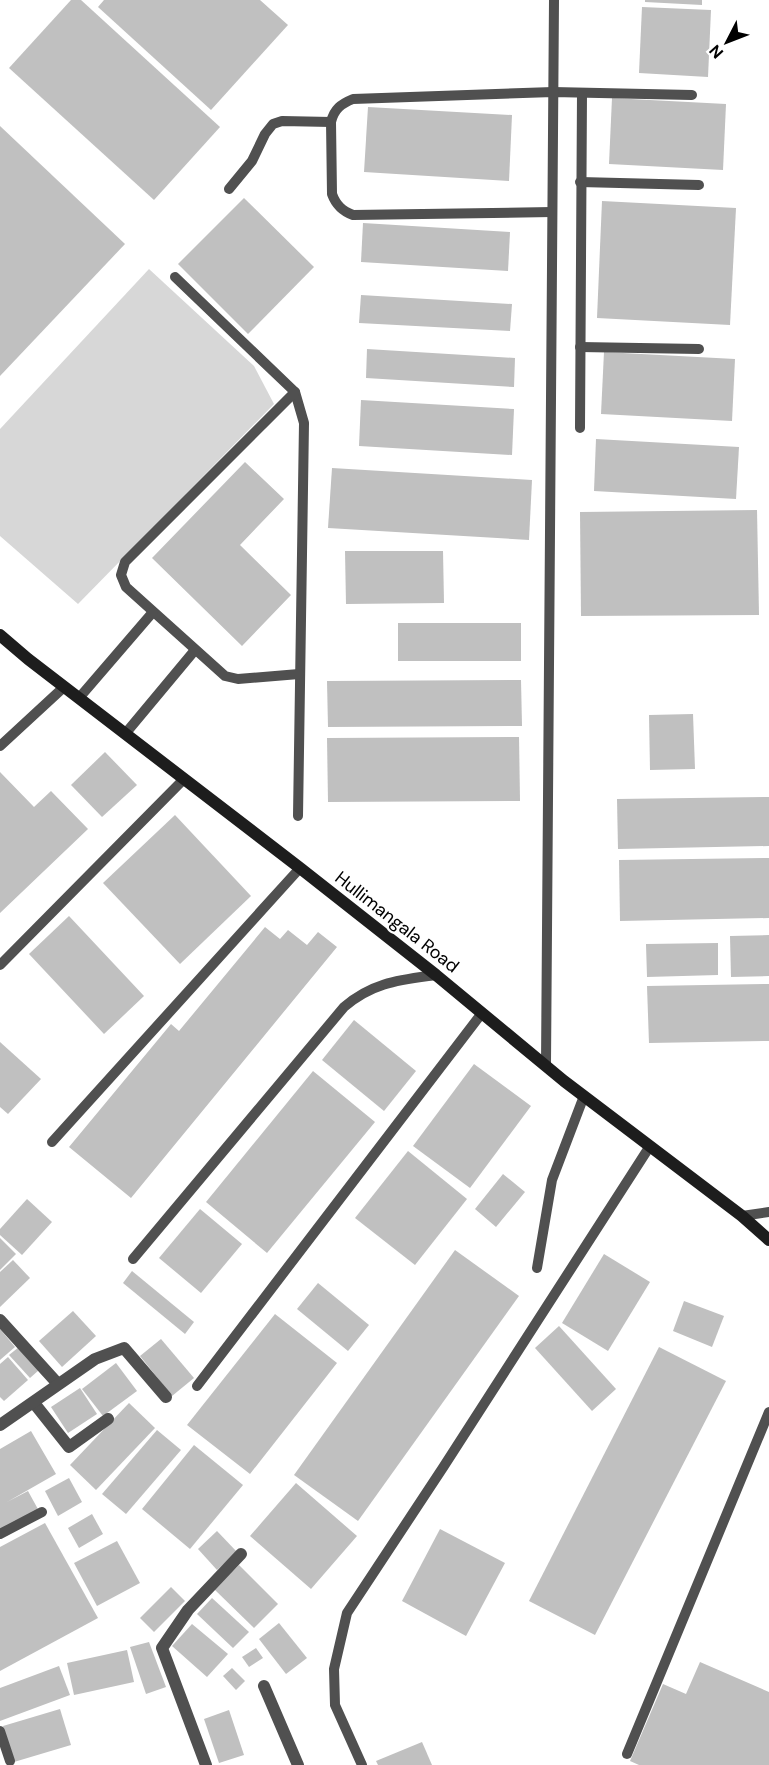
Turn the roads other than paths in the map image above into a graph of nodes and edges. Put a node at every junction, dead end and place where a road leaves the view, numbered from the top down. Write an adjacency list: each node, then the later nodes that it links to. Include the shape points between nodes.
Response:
1 (554, 0): 2 (lane)
2 (553, 93): 3 (lane); 5 (lane, via 353,99 338,108); 9 (lane)
3 (582, 93): 4 (lane); 6 (lane)
4 (692, 95)
5 (331, 122): 8 (lane, via 273,123 252,161); 9 (lane, via 332,194 346,213)
6 (580, 182): 7 (lane); 11 (lane)
7 (699, 185)
8 (229, 189)
9 (552, 212): 29 (lane)
10 (176, 277): 13 (lane)
11 (580, 348): 12 (lane); 14 (lane)
12 (699, 349)
13 (295, 392): 15 (lane, via 122,567 126,587); 18 (lane, via 304,423)
14 (580, 428)
15 (153, 612): 17 (lane); 20 (lane)
16 (0, 635): 19 (street, Hullimangala Road)
17 (195, 650): 18 (lane, via 219,673 231,678); 21 (lane)
18 (299, 674): 24 (lane)
19 (64, 687): 20 (street, Hullimangala Road); 22 (lane)
20 (79, 698): 21 (street, Hullimangala Road)
21 (125, 734): 23 (street, Hullimangala Road)
22 (0, 746)
23 (184, 779): 25 (street, Hullimangala Road); 26 (lane)
24 (298, 816)
25 (300, 868): 27 (street, Hullimangala Road); 31 (lane)
26 (0, 964)
27 (436, 975): 28 (street, Hullimangala Road); 36 (lane, via 387,982 344,1007)
28 (482, 1012): 29 (street, Hullimangala Road); 40 (lane)
29 (546, 1064): 30 (street, Hullimangala Road)
30 (584, 1096): 32 (street, Hullimangala Road); 37 (lane, via 552,1180)
31 (52, 1142)
32 (650, 1146): 34 (street, Hullimangala Road); 55 (lane, via 347,1613 334,1668 335,1705)
33 (769, 1212): 34 (lane)
34 (742, 1216): 35 (street, Hullimangala Road)
35 (769, 1240)
36 (133, 1259)
37 (537, 1268)
38 (0, 1320): 39 (street)
39 (58, 1384): 41 (street, via 95,1359 124,1348); 42 (street)
40 (197, 1386)
41 (166, 1397)
42 (34, 1403): 44 (street, via 69,1447); 45 (street)
43 (769, 1412): 51 (lane)
44 (108, 1419)
45 (0, 1425)
46 (42, 1512): 47 (lane)
47 (0, 1534)
48 (241, 1554): 53 (street, via 188,1610 162,1648)
49 (264, 1686): 54 (street)
50 (0, 1731): 52 (lane)
51 (627, 1754)
52 (10, 1761)
53 (206, 1765)
54 (298, 1765)
55 (362, 1765)

